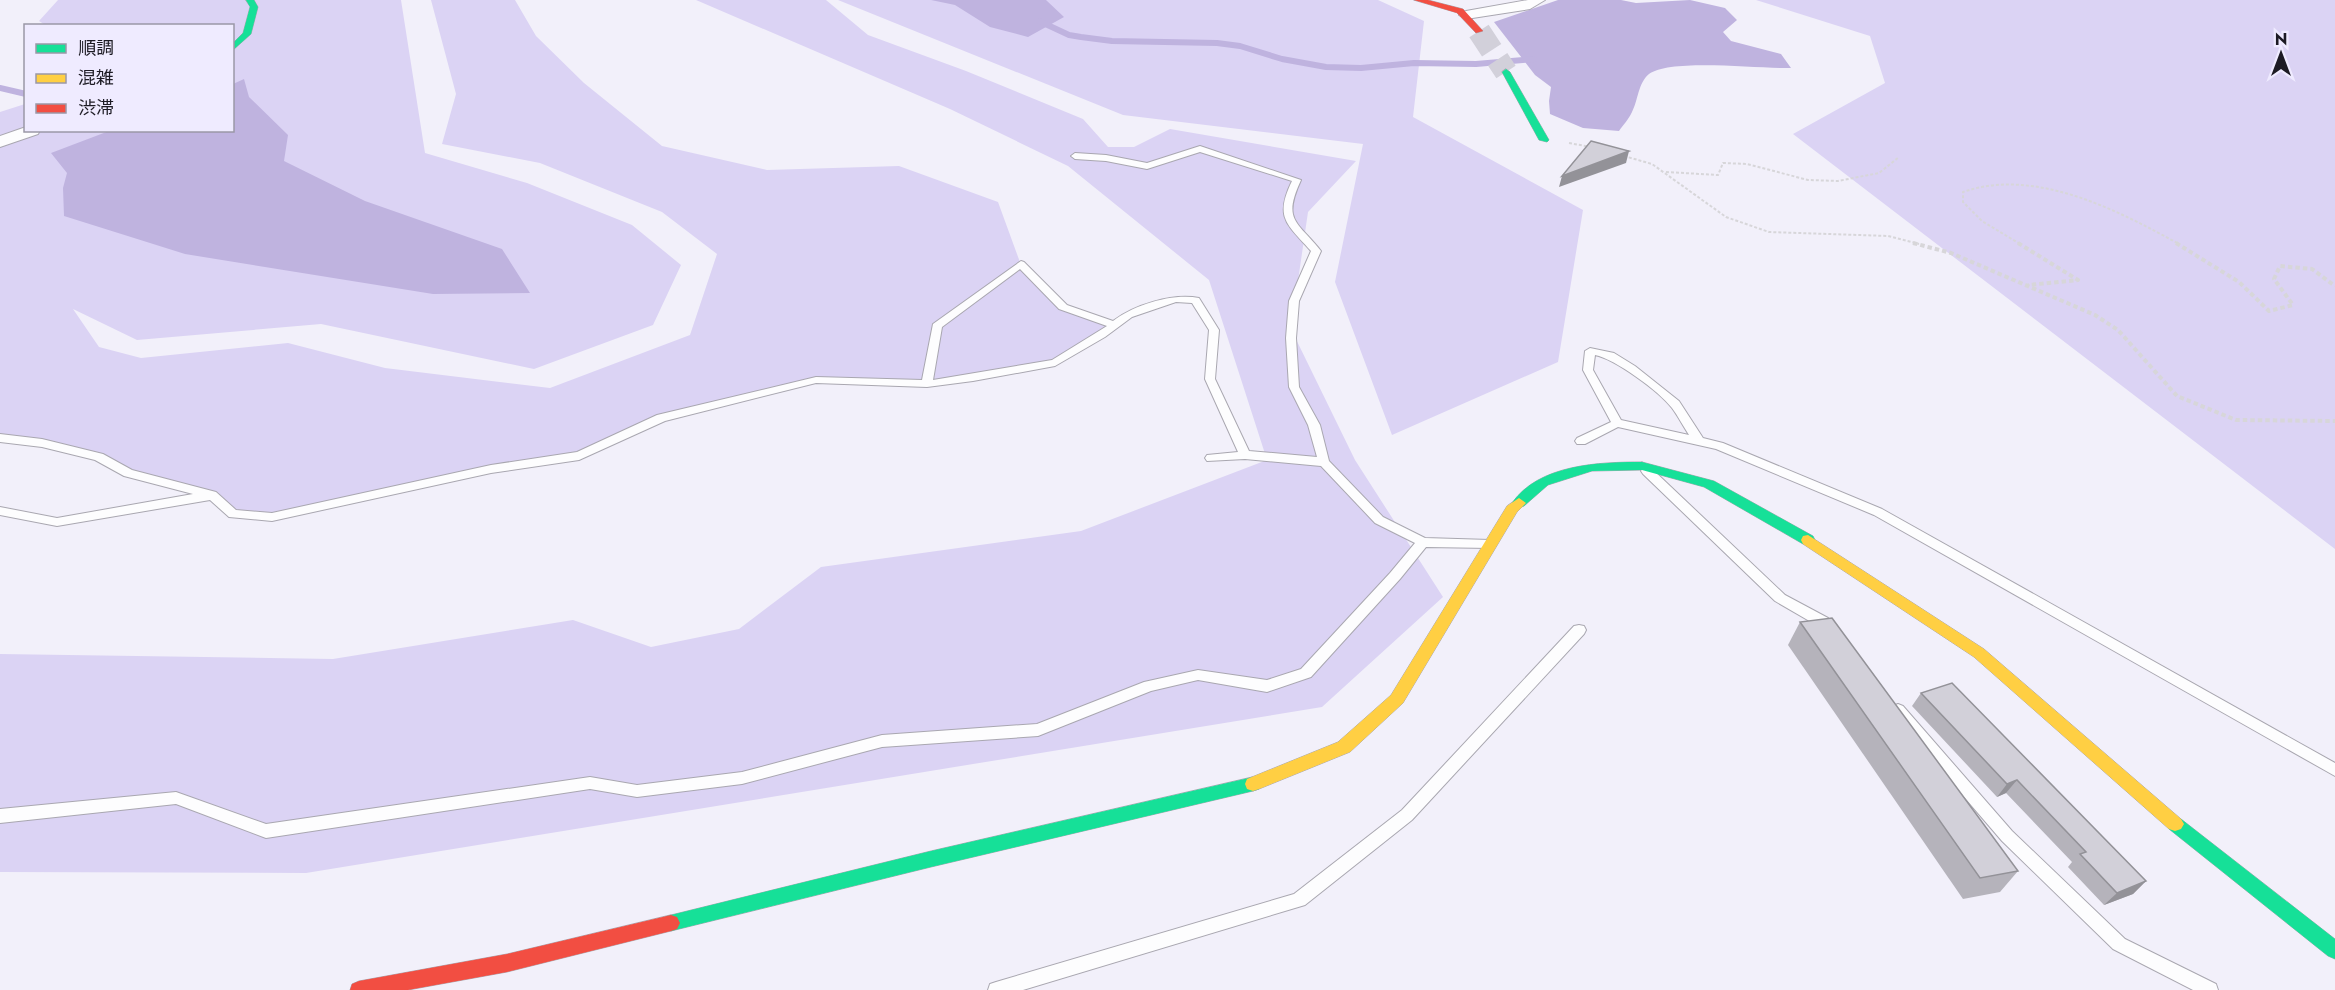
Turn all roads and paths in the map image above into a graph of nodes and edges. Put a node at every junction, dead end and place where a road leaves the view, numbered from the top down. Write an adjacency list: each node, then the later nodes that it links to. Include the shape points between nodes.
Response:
1 (250, 0): 6 (street, via 254,7 247,34)
2 (1418, 0): 4 (street)
3 (1538, 0): 4 (street, via 1530,5)
4 (1466, 15): 5 (street)
5 (1479, 31)
6 (234, 47)
7 (1506, 72): 9 (street)
8 (27, 132): 10 (street)
9 (1544, 140): 11 (path)
10 (0, 142)
11 (1595, 148)
12 (1616, 153): 15 (path)
13 (1075, 156): 27 (lane, via 1147,166 1200,149 1297,180 1287,200 1287,220 1316,251 1294,301 1294,387 1314,425)
14 (1899, 157): 15 (path, via 1879,173 1838,181 1808,180 1747,164 1722,163 1718,175)
15 (1665, 172): 16 (path, via 1726,217 1769,232 1888,236 1951,253)
16 (2027, 285): 17 (path, via 2078,280 1982,221 1963,202 1963,192 2011,183 2087,198 2205,259 2239,282 2269,311 2293,305 2274,279 2280,266 2312,269); 20 (path, via 2095,315 2118,330 2177,396 2236,420)
17 (2335, 285)
18 (1115, 325): 19 (lane, via 1054,363); 19 (lane, via 1063,307 1021,264 937,326); 25 (lane, via 1128,315 1175,299 1195,300 1214,330 1210,379)
19 (927, 384): 29 (lane, via 816,380 661,418 579,456 491,469 272,517 233,513)
20 (2335, 421)
21 (1617, 423): 23 (lane); 24 (lane); 24 (lane, via 1588,370 1590,351 1610,355 1649,382 1675,404)
22 (0, 438): 29 (lane, via 42,443 99,457 128,473)
23 (1581, 441)
24 (1699, 441): 36 (lane, via 1878,512)
25 (1245, 455): 26 (lane); 27 (lane)
26 (1211, 458)
27 (1324, 462): 31 (lane, via 1379,519)
28 (1642, 466): 32 (street, via 1592,467 1543,482 1512,509); 34 (lane, via 1780,598 1822,622); 38 (street, via 1709,484 1758,511 1979,653 2200,846)
29 (212, 495): 30 (lane, via 57,522)
30 (0, 511)
31 (1423, 542): 32 (lane); 37 (lane, via 1306,672 1267,686 1198,675 1149,686 1038,730 882,741 742,778 638,791 590,783 266,831 176,798)
32 (1491, 544): 39 (street, via 1397,699 1344,747 1249,786 507,963)
33 (1579, 630): 40 (lane, via 1407,815 1299,900)
34 (1838, 640)
35 (1892, 703): 41 (lane, via 2007,836 2119,944)
36 (2335, 770)
37 (0, 816)
38 (2335, 950)
39 (359, 990)
40 (996, 990)
41 (2210, 990)

